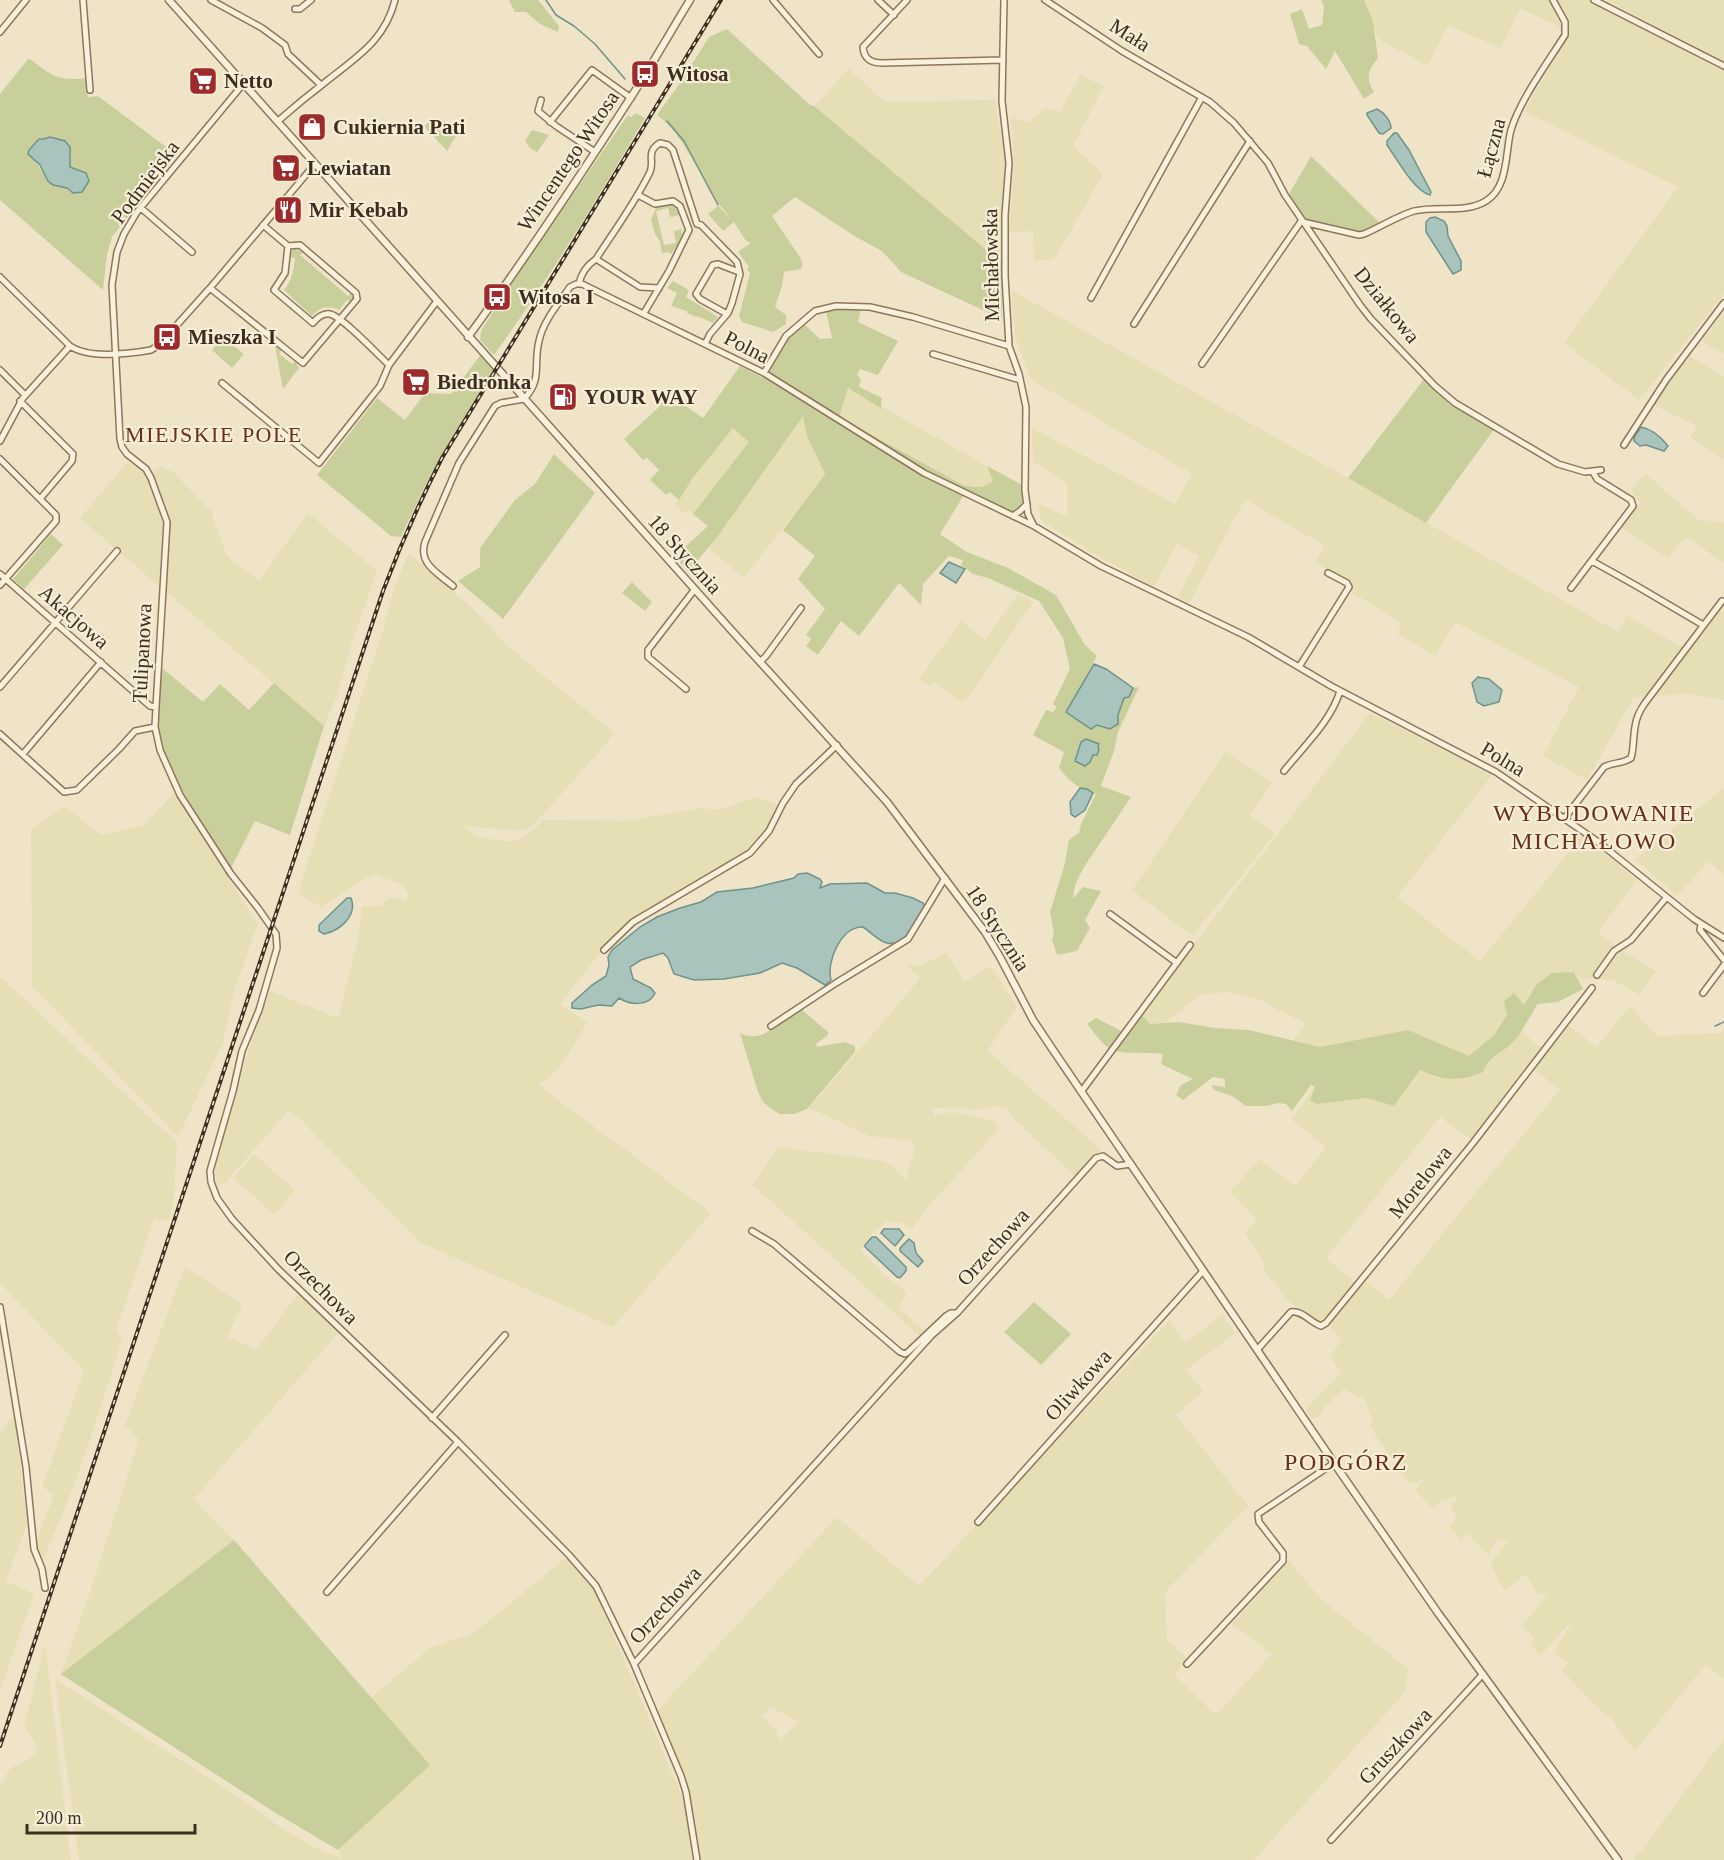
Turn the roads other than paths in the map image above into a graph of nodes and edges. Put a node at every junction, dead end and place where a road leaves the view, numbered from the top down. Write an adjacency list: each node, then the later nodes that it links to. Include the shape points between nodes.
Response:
1 (26, 0): 17 (street)
2 (83, 0): 23 (street)
3 (169, 0): 21 (street, 18 Stycznia)
4 (211, 0): 22 (street, via 285,45 288,54)
5 (311, 0): 15 (street)
6 (395, 0): 22 (street, via 389,20 375,40)
7 (690, 0): 25 (street, Wincentego Witosa)
8 (773, 0): 18 (street)
9 (878, 0): 16 (street)
10 (907, 0): 16 (street)
11 (1005, 0): 19 (street, Michałowska)
12 (1045, 0): 24 (street, Mała, via 1122,51)
13 (1553, 0): 34 (street, Łączna, via 1565,21 1565,34 1517,112 1503,179 1488,200 1478,205 1414,211 1359,235)
14 (1594, 0): 20 (street)
15 (296, 9)
16 (894, 15): 19 (street, via 863,47 867,60)
17 (0, 32)
18 (819, 54)
19 (1003, 60): 56 (street, Michałowska)
20 (1724, 66)
21 (244, 83): 27 (street, 18 Stycznia); 33 (street, Podmiejska)
22 (321, 85): 27 (street)
23 (90, 90)
24 (1201, 96): 29 (street, Działkowa, via 1222,111); 46 (street)
25 (631, 98): 28 (street, via 592,70); 30 (street, Wincentego Witosa)
26 (541, 100): 28 (street, via 538,111)
27 (278, 121): 31 (street, 18 Stycznia)
28 (550, 122): 30 (street)
29 (1250, 141): 34 (street, Działkowa, via 1268,163); 52 (street)
30 (595, 152): 53 (street, Wincentego Witosa)
31 (315, 164): 35 (street); 47 (street, 18 Stycznia)
32 (638, 195): 38 (street, via 652,168 650,156 654,147 660,143 668,145 697,224); 39 (street); 45 (street, via 655,204 673,201 680,206 689,230)
33 (141, 208): 37 (street); 57 (street, Podmiejska, via 124,234 114,267)
34 (1302, 221): 59 (street); 72 (street, Działkowa, via 1371,319 1445,395 1558,464)
35 (263, 225): 36 (street); 44 (street)
36 (288, 246): 51 (street, via 300,245 356,293 357,299); 51 (street, via 285,273 274,290 313,323 327,314)
37 (192, 252)
38 (733, 258): 40 (street); 41 (street)
39 (596, 259): 43 (street, via 582,273); 45 (street, via 639,287)
40 (731, 269): 41 (street); 50 (street, via 713,265 696,294)
41 (740, 272): 50 (street)
42 (0, 277): 55 (street)
43 (579, 284): 49 (street, Polna); 66 (street, via 570,287 542,332 535,385)
44 (210, 288): 51 (street, via 303,363); 57 (street, via 155,348)
45 (659, 288): 49 (street)
46 (1091, 298)
47 (437, 301): 53 (street, 18 Stycznia); 60 (street)
48 (1724, 303): 69 (street, via 1666,380)
49 (644, 314): 54 (street, Polna)
50 (727, 314): 54 (street)
51 (339, 320): 60 (street)
52 (1134, 324)
53 (468, 337): 66 (street, 18 Stycznia)
54 (705, 344): 62 (street, Polna)
55 (70, 346): 57 (street, via 89,354); 65 (street)
56 (1009, 346): 62 (street, via 870,307 836,306 815,311 786,336); 63 (street, Michałowska)
57 (114, 353): 96 (street, Tulipanowa, via 122,447 146,469 167,522)
58 (933, 354): 63 (street)
59 (1202, 364)
60 (389, 365): 64 (street, via 380,386 319,463)
61 (0, 370): 65 (street)
62 (764, 373): 75 (street, Polna, via 924,473)
63 (1020, 381): 74 (street, Michałowska, via 1026,407)
64 (222, 383)
65 (25, 395): 67 (street)
66 (524, 399): 83 (street, via 495,406 459,463 424,542 425,562); 85 (street, 18 Stycznia)
67 (20, 401): 68 (street); 73 (street, via 73,454 72,461)
68 (0, 441)
69 (1624, 445)
70 (0, 459): 73 (street)
71 (1601, 470): 72 (street, Działkowa)
72 (1593, 472): 78 (street, via 1597,479 1631,500 1633,506)
73 (40, 499): 81 (street, via 56,515 56,521)
74 (1027, 504): 75 (street); 76 (street, Michałowska)
75 (1012, 516): 76 (street, Polna)
76 (1034, 526): 92 (street, Polna, via 1101,566 1248,637)
77 (117, 551): 88 (street)
78 (1592, 561): 84 (street); 89 (street)
79 (1328, 573): 92 (street, via 1349,587)
80 (0, 574): 81 (street, Akacjowa)
81 (5, 579): 82 (street); 88 (street, Akacjowa)
82 (0, 585)
83 (453, 586)
84 (1571, 588)
85 (695, 590): 91 (street, 18 Stycznia); 94 (street, via 648,650 648,657)
86 (1722, 601): 89 (street)
87 (801, 608): 91 (street)
88 (54, 623): 90 (street, Akacjowa); 93 (street)
89 (1703, 625): 102 (street, via 1639,712 1631,758 1602,769)
90 (101, 662): 96 (street, Akacjowa, via 150,706); 100 (street)
91 (759, 662): 99 (street, 18 Stycznia)
92 (1299, 667): 95 (street, Polna)
93 (0, 687)
94 (686, 689)
95 (1340, 691): 101 (street, via 1327,718); 102 (street, Polna, via 1496,772)
96 (156, 707): 97 (street, Tulipanowa)
97 (155, 727): 100 (street, via 135,731 77,790 64,792); 119 (street, Tulipanowa, via 160,750 180,795 276,934 277,948 242,1051 210,1171)
98 (0, 734): 100 (street)
99 (837, 745): 103 (street, 18 Stycznia); 109 (street, via 796,784 769,831 750,853 633,922)
100 (23, 754)
101 (1284, 771)
102 (1564, 819): 104 (street, Polna)
103 (945, 878): 116 (street, via 908,939); 117 (street, 18 Stycznia, via 990,940 1033,1020)
104 (1666, 898): 106 (street, Polna); 113 (street, via 1632,940 1614,951)
105 (1110, 914): 111 (street)
106 (1701, 924): 107 (street, Polna); 110 (street, via 1700,930)
107 (1724, 938)
108 (1190, 945): 111 (street)
109 (604, 950)
110 (1724, 960)
111 (1177, 963): 117 (street)
112 (1724, 965): 115 (street)
113 (1597, 975)
114 (1592, 988): 125 (street, Morelowa, via 1473,1143 1326,1323 1321,1326 1291,1312)
115 (1702, 993)
116 (771, 1026)
117 (1081, 1092): 118 (street, 18 Stycznia)
118 (1131, 1164): 121 (street, 18 Stycznia); 123 (street, Orzechowa, via 1117,1166 1103,1156 1096,1158)
119 (217, 1198): 126 (street, Orzechowa, via 278,1269)
120 (752, 1231): 123 (street, via 774,1244 905,1354 946,1316)
121 (1203, 1271): 125 (street, 18 Stycznia); 129 (street, Oliwkowa)
122 (0, 1307): 130 (street, via 26,1467 34,1549)
123 (957, 1313): 132 (street, Orzechowa, via 931,1336)
124 (505, 1335): 126 (street)
125 (1257, 1350): 128 (street, 18 Stycznia)
126 (432, 1418): 127 (street, Orzechowa)
127 (458, 1442): 131 (street); 132 (street, Orzechowa, via 596,1586)
128 (1334, 1463): 133 (street, via 1258,1514 1258,1522 1283,1553 1283,1561); 134 (street, 18 Stycznia)
129 (978, 1522)
130 (45, 1588)
131 (327, 1592)
132 (634, 1664): 136 (street, via 681,1776)
133 (1188, 1664)
134 (1483, 1674): 135 (street, Gruszkowa); 137 (street, 18 Stycznia)
135 (1331, 1840)
136 (697, 1860)
137 (1618, 1860)

